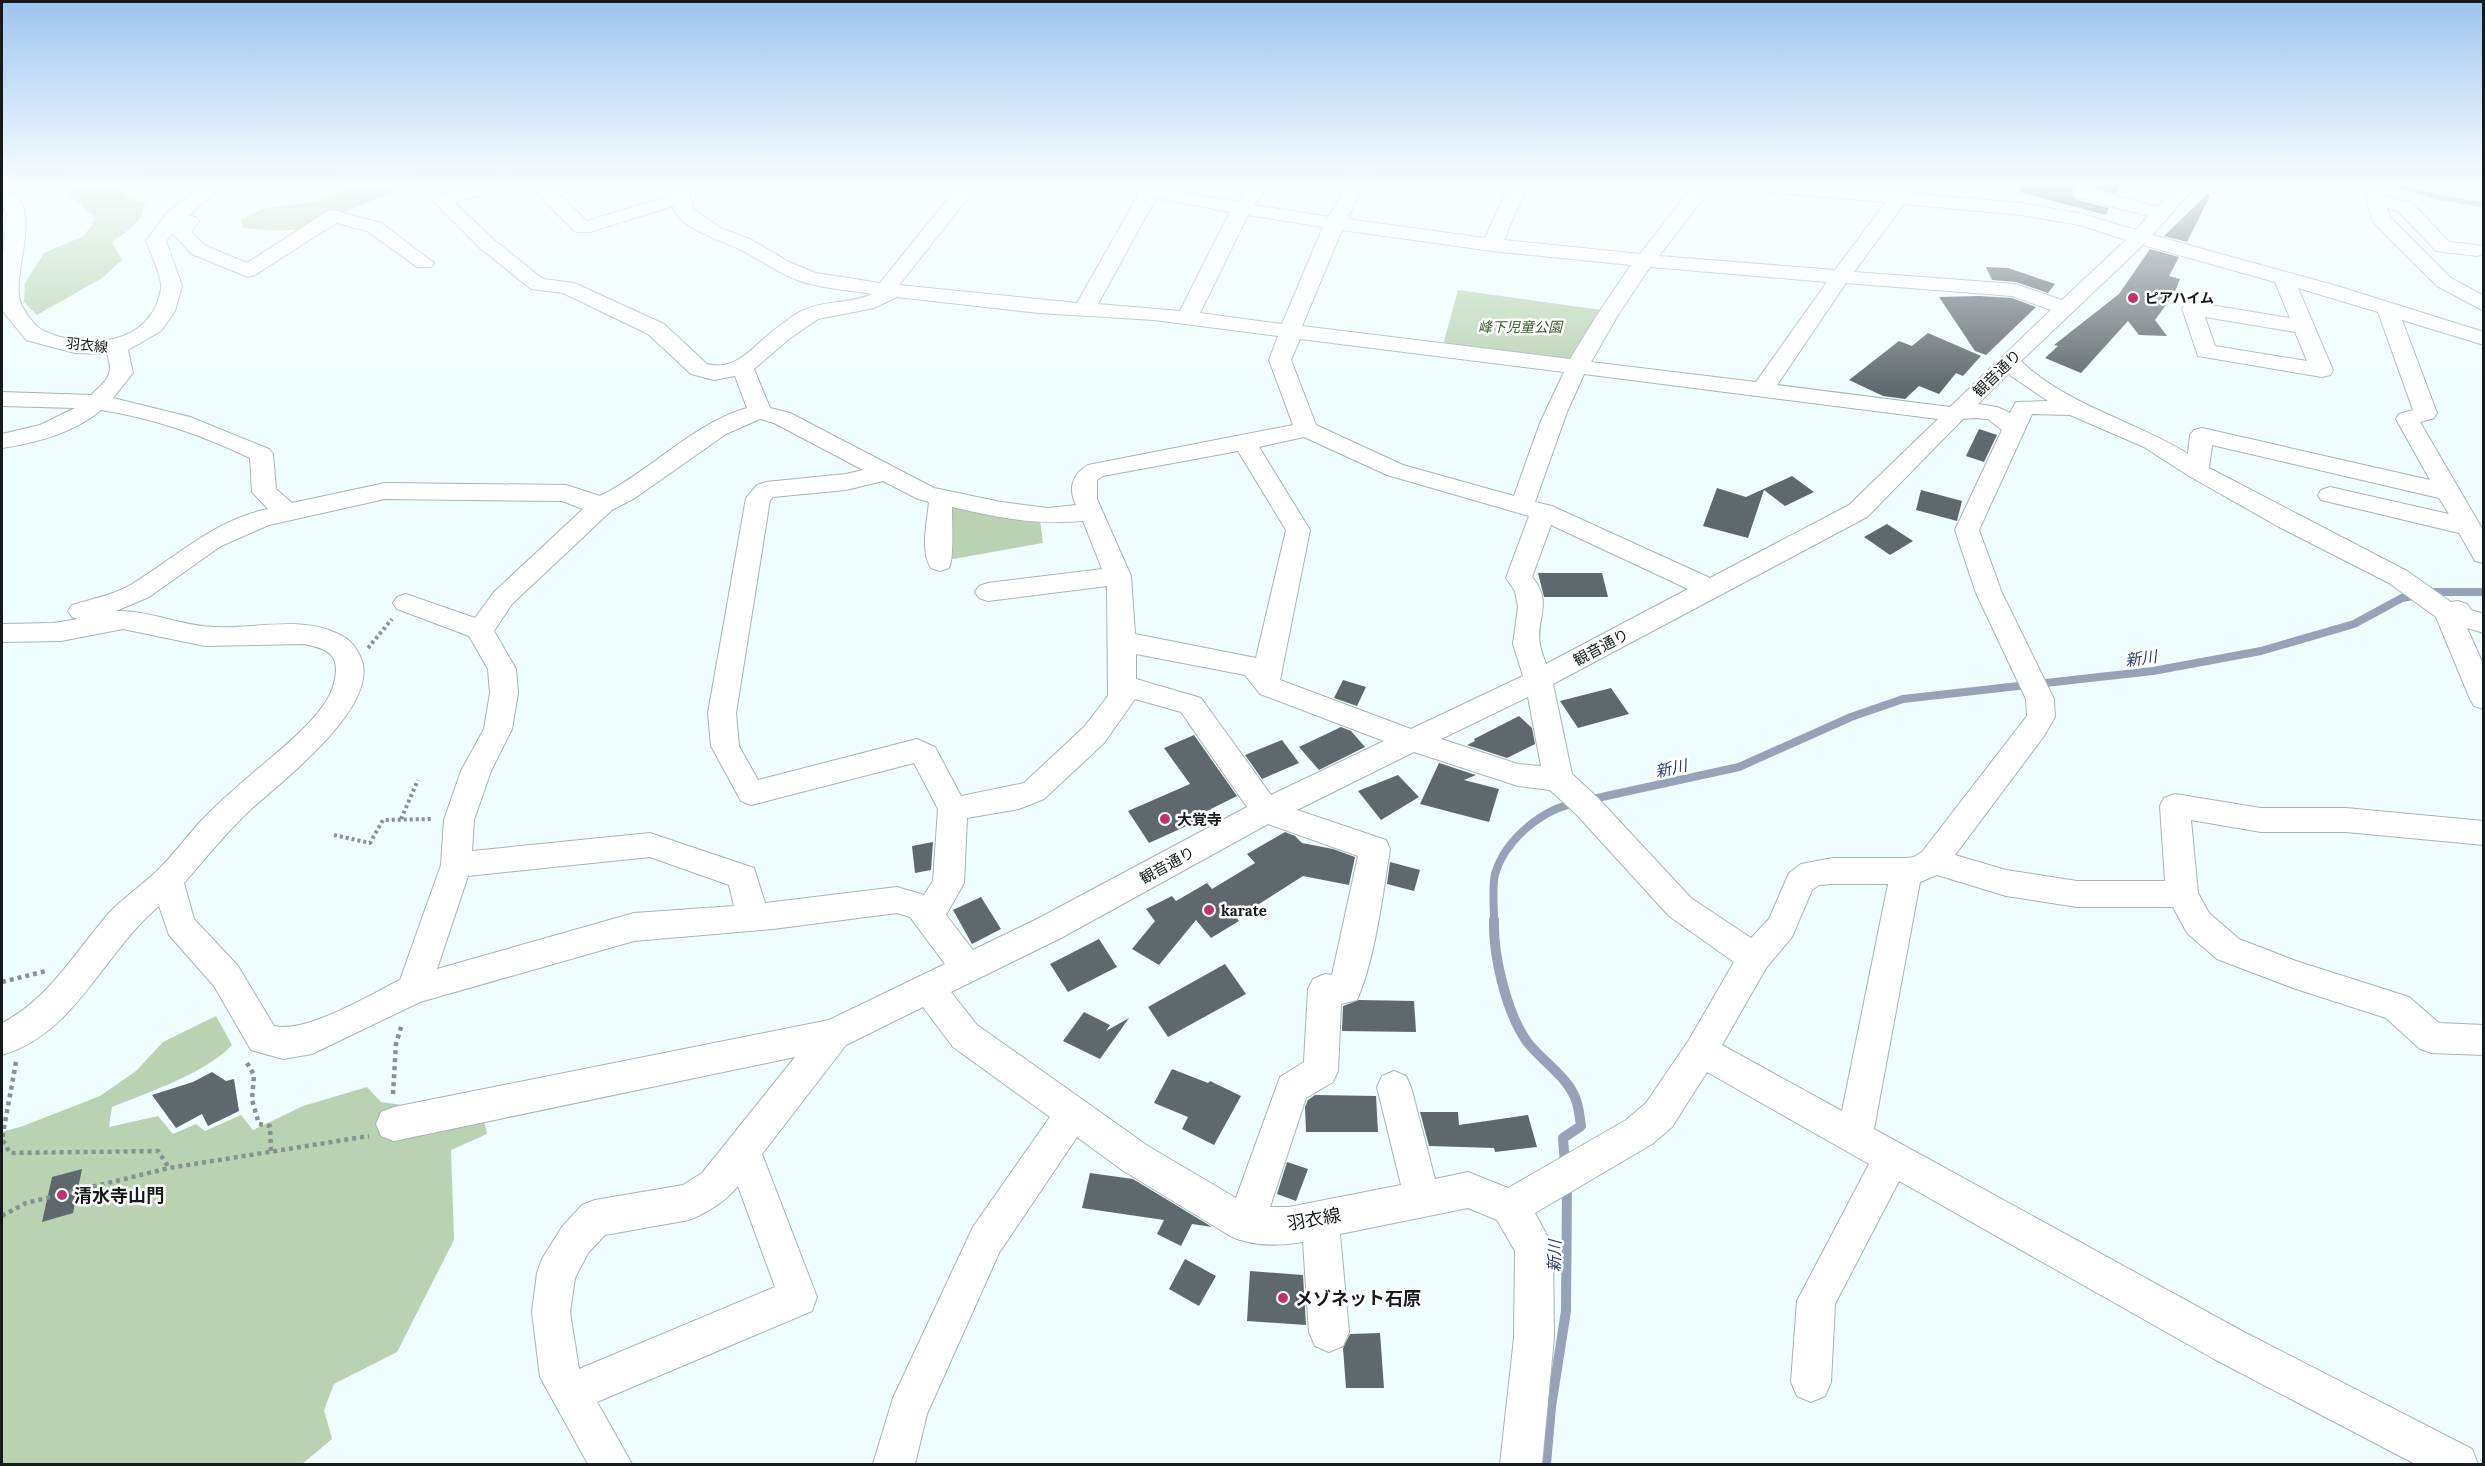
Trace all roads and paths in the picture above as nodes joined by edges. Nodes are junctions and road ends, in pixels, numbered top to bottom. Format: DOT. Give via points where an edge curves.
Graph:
graph roads {
  1 [pos="13,253"];
  2 [pos="160,253"];
  3 [pos="207,253"];
  4 [pos="275,253"];
  5 [pos="411,253"];
  6 [pos="499,253"];
  7 [pos="761,253"];
  8 [pos="918,253"];
  9 [pos="1115,253"];
  10 [pos="1219,253"];
  11 [pos="1322,253"];
  12 [pos="1571,253"];
  13 [pos="1648,253"];
  14 [pos="1857,253"];
  15 [pos="2123,253"];
  16 [pos="2191,253"];
  17 [pos="2415,253"];
  18 [pos="1642,261"];
  19 [pos="424,263"];
  20 [pos="1840,277"];
  21 [pos="2283,277"];
  22 [pos="890,290"];
  23 [pos="2484,305"];
  24 [pos="2066,308"];
  25 [pos="2387,308"];
  26 [pos="1084,310"];
  27 [pos="1187,319"];
  28 [pos="2304,327"];
  29 [pos="1289,331"];
  30 [pos="2484,339"];
  31 [pos="116,348"];
  32 [pos="2009,361"];
  33 [pos="1578,367"];
  34 [pos="743,368"];
  35 [pos="1762,390"];
  36 [pos="2,399"];
  37 [pos="99,403"];
  38 [pos="2074,408"];
  39 [pos="760,412"];
  40 [pos="1955,414"];
  41 [pos="1306,429"];
  42 [pos="2014,431"];
  43 [pos="2,441"];
  44 [pos="1245,443"];
  45 [pos="2325,464"];
  46 [pos="2197,471"];
  47 [pos="887,472"];
  48 [pos="2448,492"];
  49 [pos="2330,495"];
  50 [pos="940,498"];
  51 [pos="603,504"];
  52 [pos="1532,508"];
  53 [pos="1091,512"];
  54 [pos="288,513"];
  55 [pos="2468,527"];
  56 [pos="2340,547"];
  57 [pos="2484,555"];
  58 [pos="940,562"];
  59 [pos="1118,576"];
  60 [pos="1710,590"];
  61 [pos="988,592"];
  62 [pos="406,603"];
  63 [pos="2484,605"];
  64 [pos="2447,612"];
  65 [pos="2,615"];
  66 [pos="2484,624"];
  67 [pos="480,631"];
  68 [pos="2,633"];
  69 [pos="1121,641"];
  70 [pos="350,661"];
  71 [pos="1265,680"];
  72 [pos="1538,680"];
  73 [pos="1123,685"];
  74 [pos="2484,699"];
  75 [pos="1414,741"];
  76 [pos="418,780"];
  77 [pos="1559,780"];
  78 [pos="953,809"];
  79 [pos="1266,811"];
  80 [pos="401,819"];
  81 [pos="459,820"];
  82 [pos="2484,833"];
  83 [pos="334,835"];
  84 [pos="456,865"];
  85 [pos="1919,866"];
  86 [pos="168,880"];
  87 [pos="2182,894"];
  88 [pos="928,916"];
  89 [pos="753,917"];
  90 [pos="1754,958"];
  91 [pos="968,968"];
  92 [pos="928,988"];
  93 [pos="413,990"];
  94 [pos="259,1030"];
  95 [pos="20,1031"];
  96 [pos="834,1034"];
  97 [pos="2484,1040"];
  98 [pos="1701,1051"];
  99 [pos="1394,1087"];
  100 [pos="1074,1112"];
  101 [pos="394,1124"];
  102 [pos="1854,1137"];
  103 [pos="2,1139"];
  104 [pos="271,1151"];
  105 [pos="743,1151"];
  106 [pos="1891,1159"];
  107 [pos="170,1168"];
  108 [pos="1422,1198"];
  109 [pos="1510,1207"];
  110 [pos="2,1216"];
  111 [pos="1320,1219"];
  112 [pos="1245,1224"];
  113 [pos="1329,1332"];
  114 [pos="1811,1382"];
  115 [pos="570,1393"];
  116 [pos="612,1464"];
  117 [pos="894,1464"];
  118 [pos="1521,1464"];
  119 [pos="2457,1464"];
  1 -- 31 [label="street, 羽衣線" via="9,288 12,310 34,335 75,347"];
  2 -- 31 [label="street, 羽衣線" via="172,286 165,311 154,327"];
  3 -- 4 [label="street" via="248,271"];
  5 -- 19 [label="street"];
  6 -- 34 [label="street" via="538,285 567,286 656,329 699,369 714,373"];
  7 -- 22 [label="street" via="811,278"];
  8 -- 22 [label="street"];
  9 -- 26 [label="street"];
  10 -- 27 [label="street"];
  11 -- 29 [label="street"];
  12 -- 18 [label="street"];
  13 -- 18 [label="street"];
  14 -- 20 [label="street"];
  15 -- 24 [label="street, 観音通り"];
  16 -- 21 [label="street"];
  17 -- 23 [label="street" via="2444,282"];
  18 -- 20 [label="street"];
  18 -- 33 [label="street"];
  20 -- 24 [label="street" via="2015,290"];
  20 -- 35 [label="street"];
  21 -- 25 [label="street"];
  21 -- 28 [label="street"];
  22 -- 26 [label="street"];
  22 -- 34 [label="street" via="867,304 812,314 781,334"];
  24 -- 32 [label="street, 観音通り"];
  25 -- 30 [label="street"];
  25 -- 48 [label="street" via="2426,413 2407,419"];
  26 -- 27 [label="street"];
  27 -- 29 [label="street"];
  28 -- 28 [label="street" via="2322,370 2206,351 2192,308"];
  29 -- 33 [label="street"];
  29 -- 41 [label="street" via="1281,366"];
  31 -- 37 [label="street" via="122,374"];
  32 -- 38 [label="street"];
  32 -- 40 [label="street, 観音通り"];
  33 -- 35 [label="street"];
  33 -- 52 [label="street" via="1559,403 1527,495"];
  34 -- 39 [label="street"];
  35 -- 40 [label="street"];
  36 -- 37 [label="street"];
  37 -- 43 [label="street" via="45,432"];
  37 -- 54 [label="street" via="158,415 261,454 264,492"];
  38 -- 42 [label="street" via="2024,407"];
  38 -- 46 [label="street" via="2152,442"];
  39 -- 47 [label="street" via="782,418"];
  39 -- 51 [label="street" via="718,429 626,493"];
  40 -- 42 [label="street" via="1994,412 2008,420"];
  40 -- 60 [label="street, 観音通り" via="1858,510"];
  41 -- 44 [label="street"];
  41 -- 52 [label="street" via="1395,470"];
  42 -- 85 [label="street" via="1967,530 1989,593 2040,699 2041,717"];
  44 -- 53 [label="street" via="1089,472 1083,481"];
  44 -- 71 [label="street" via="1298,530"];
  45 -- 46 [label="street" via="2202,435"];
  45 -- 48 [label="street"];
  45 -- 49 [label="street"];
  46 -- 56 [label="street"];
  47 -- 50 [label="street"];
  47 -- 78 [label="street" via="846,482 766,490 758,498 722,713 725,746 750,793 917,750 925,755"];
  48 -- 55 [label="street"];
  49 -- 55 [label="street"];
  49 -- 56 [label="street"];
  50 -- 53 [label="street" via="1048,516"];
  50 -- 58 [label="street"];
  51 -- 54 [label="street" via="566,493 385,490"];
  51 -- 67 [label="street" via="502,598"];
  52 -- 60 [label="street"];
  52 -- 72 [label="street" via="1519,578 1528,589 1531,607 1526,644"];
  53 -- 59 [label="street"];
  54 -- 65 [label="street" via="262,518 212,540 140,591 96,609 53,615"];
  55 -- 57 [label="street"];
  56 -- 64 [label="street" via="2398,577"];
  59 -- 61 [label="street"];
  59 -- 69 [label="street"];
  60 -- 72 [label="street, 観音通り"];
  62 -- 67 [label="street"];
  62 -- 70 [label="path" via="366,650"];
  63 -- 64 [label="street"];
  64 -- 66 [label="street"];
  64 -- 74 [label="street"];
  67 -- 81 [label="street" via="502,669 504,693 498,729 476,771"];
  68 -- 70 [label="street" via="58,632 120,620 214,638 285,633 314,636 339,645 350,654"];
  69 -- 71 [label="street" via="1254,667"];
  69 -- 73 [label="street"];
  70 -- 86 [label="street" via="348,684 327,721 226,815"];
  71 -- 75 [label="street" via="1270,687"];
  72 -- 75 [label="street, 観音通り"];
  72 -- 77 [label="street"];
  73 -- 78 [label="street" via="1122,698 1109,718 1044,784 1019,797"];
  73 -- 79 [label="street" via="1191,705"];
  75 -- 77 [label="street" via="1518,775"];
  75 -- 79 [label="street, 観音通り"];
  76 -- 80 [label="path"];
  77 -- 90 [label="street" via="1680,908"];
  78 -- 88 [label="street" via="948,883"];
  79 -- 91 [label="street, 観音通り"];
  79 -- 112 [label="street" via="1375,849 1345,990 1325,989 1321,1071 1292,1089"];
  80 -- 81 [label="path"];
  80 -- 83 [label="path" via="383,820 370,843"];
  81 -- 84 [label="street"];
  82 -- 87 [label="street" via="2346,820 2261,820 2175,806"];
  84 -- 89 [label="street" via="650,845 743,877"];
  84 -- 93 [label="street"];
  85 -- 87 [label="street" via="2077,894"];
  85 -- 90 [label="street" via="1812,873 1800,882 1781,927"];
  85 -- 102 [label="street"];
  86 -- 94 [label="street" via="180,925 226,976"];
  86 -- 95 [label="street" via="126,916 78,977"];
  87 -- 97 [label="street" via="2198,923 2228,949 2397,1007 2432,1038"];
  88 -- 89 [label="street" via="921,907 897,900"];
  88 -- 91 [label="street"];
  89 -- 93 [label="street" via="634,927"];
  90 -- 98 [label="street"];
  91 -- 92 [label="street, 観音通り"];
  92 -- 96 [label="street, 観音通り"];
  92 -- 100 [label="street, 羽衣線" via="965,1036"];
  93 -- 94 [label="street" via="312,1039 283,1044 263,1039"];
  93 -- 101 [label="path" via="396,1044"];
  94 -- 104 [label="path" via="240,1051 254,1075 250,1094 253,1112 259,1124 270,1126"];
  95 -- 103 [label="path"];
  96 -- 101 [label="street"];
  96 -- 105 [label="street"];
  98 -- 102 [label="street"];
  98 -- 109 [label="street" via="1659,1115 1639,1132"];
  99 -- 108 [label="street"];
  100 -- 112 [label="street, 羽衣線" via="1136,1158"];
  100 -- 117 [label="street" via="986,1240 907,1412"];
  101 -- 104 [label="path" via="370,1136"];
  102 -- 106 [label="street"];
  103 -- 107 [label="path" via="10,1153 158,1151"];
  104 -- 107 [label="path"];
  105 -- 115 [label="street" via="715,1186 689,1202 595,1218 575,1240 556,1273 551,1312 560,1377"];
  105 -- 115 [label="street" via="798,1297"];
  106 -- 114 [label="street" via="1816,1302"];
  106 -- 119 [label="street" via="2228,1345"];
  107 -- 110 [label="path" via="26,1203"];
  108 -- 109 [label="street, 羽衣線" via="1468,1190"];
  108 -- 111 [label="street, 羽衣線"];
  109 -- 118 [label="street" via="1534,1247 1534,1338"];
  111 -- 112 [label="street, 羽衣線" via="1289,1226"];
  111 -- 113 [label="street"];
  115 -- 116 [label="street"];
}
